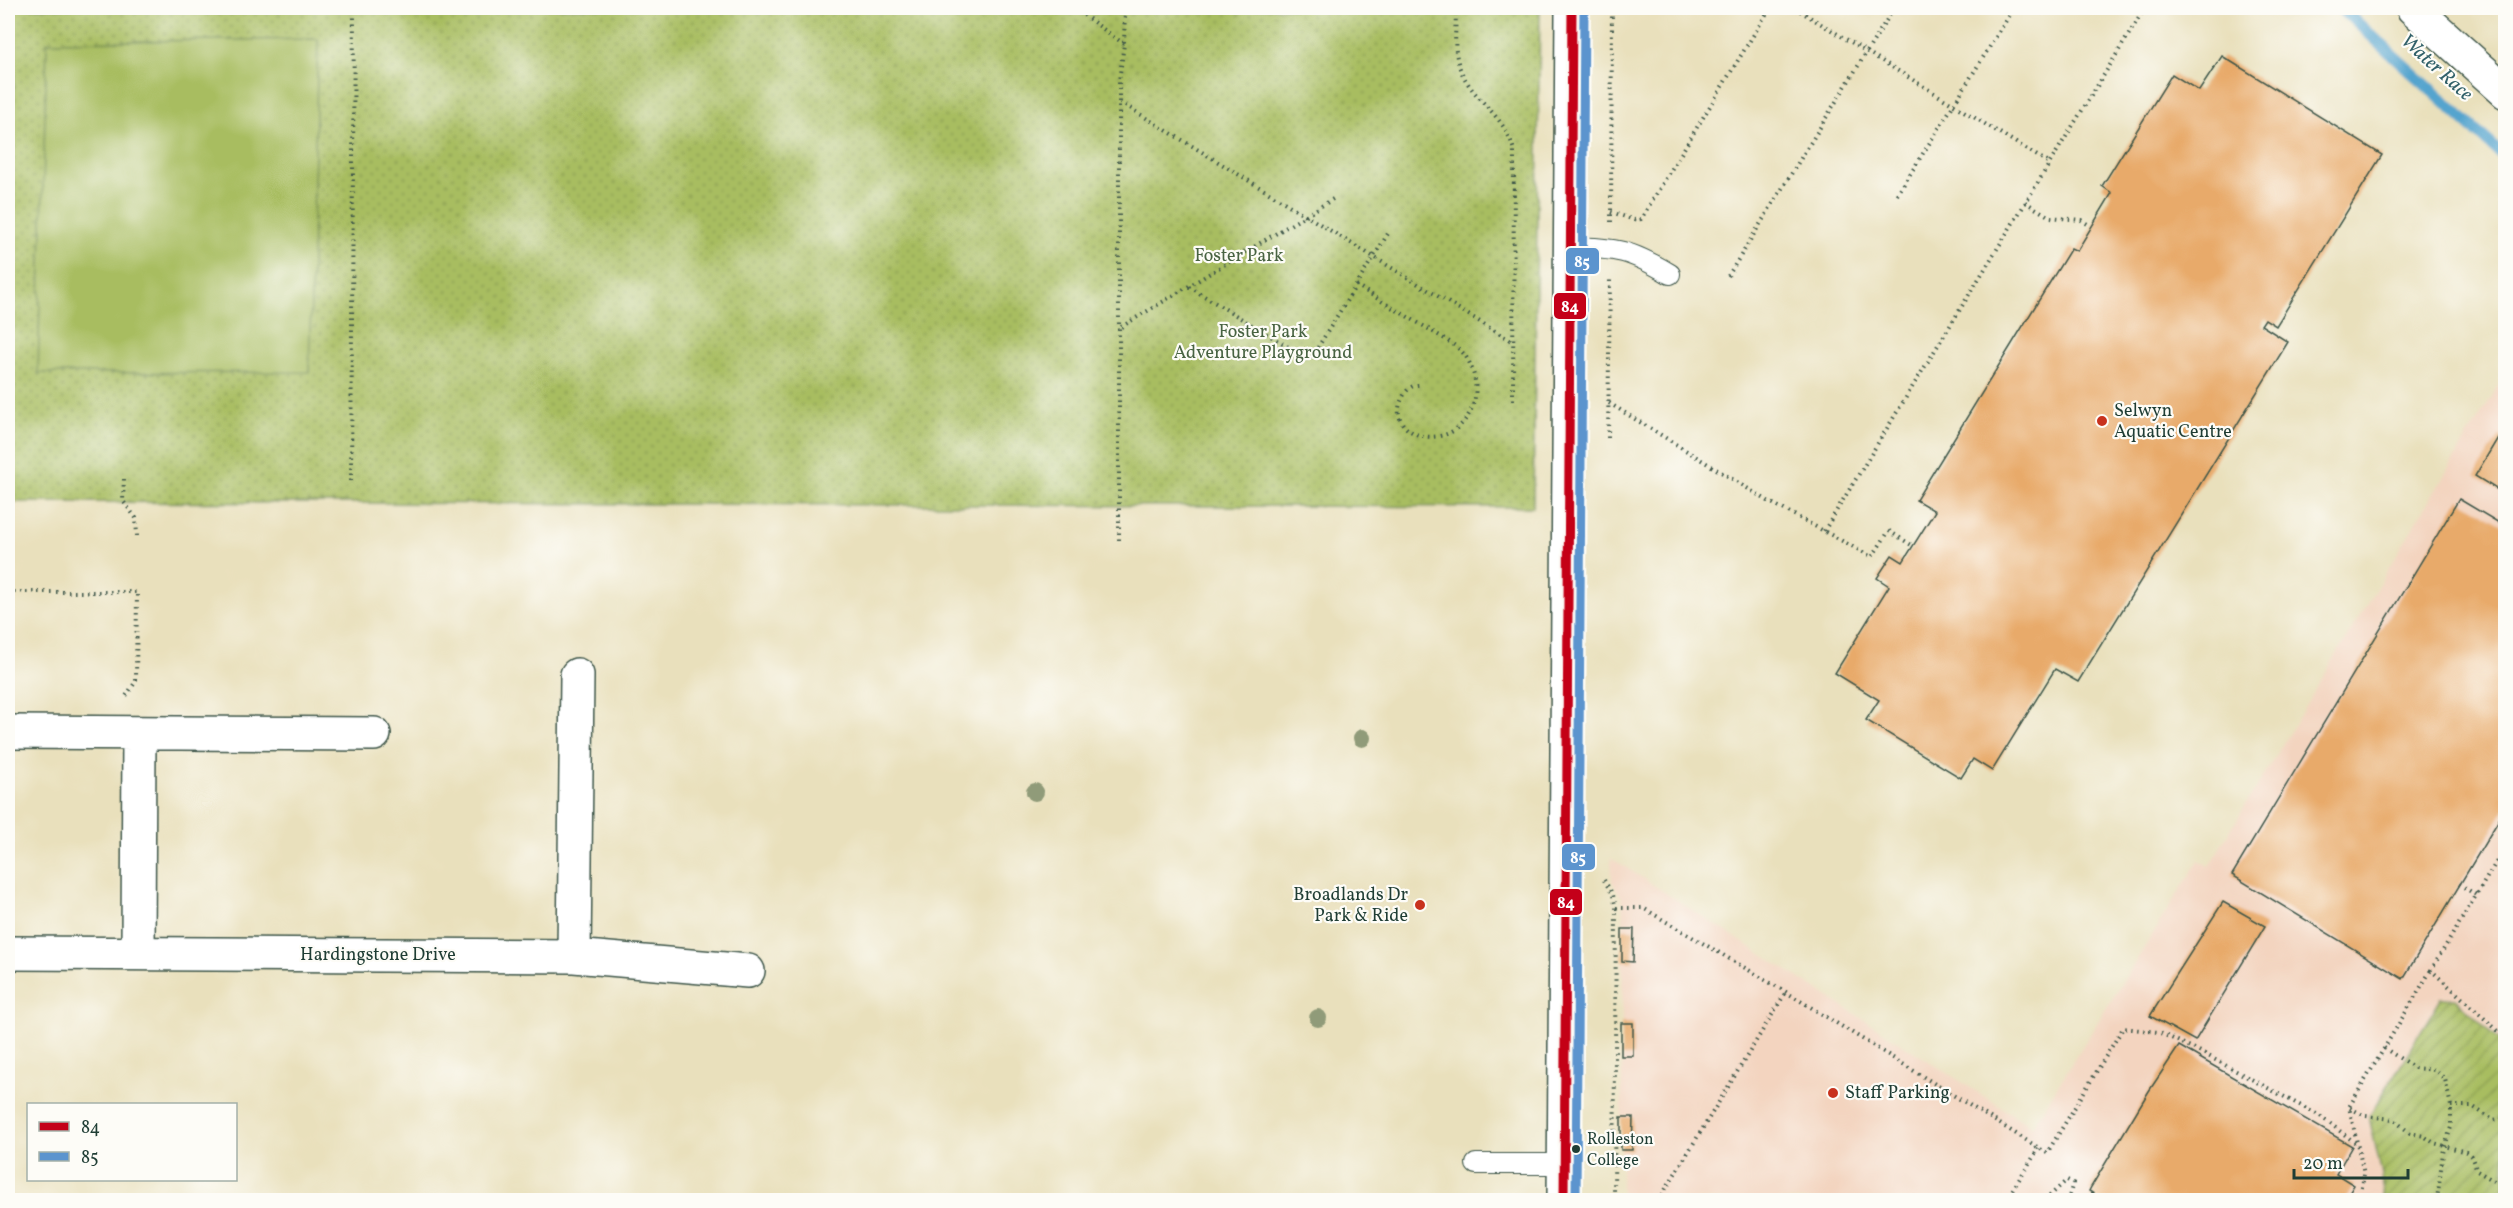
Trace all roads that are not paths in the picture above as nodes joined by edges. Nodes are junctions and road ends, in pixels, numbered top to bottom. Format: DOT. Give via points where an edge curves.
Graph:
graph roads {
  1 [pos="1572,8"];
  2 [pos="2413,8"];
  3 [pos="2505,92"];
  4 [pos="1570,248"];
  5 [pos="1670,274"];
  6 [pos="577,675"];
  7 [pos="8,732"];
  8 [pos="139,733"];
  9 [pos="374,734"];
  10 [pos="8,953"];
  11 [pos="138,953"];
  12 [pos="574,956"];
  13 [pos="748,971"];
  14 [pos="1476,1164"];
  15 [pos="1564,1164"];
  16 [pos="1564,1200"];
  1 -- 4 [label="street"];
  2 -- 3 [label="street"];
  4 -- 5 [label="lane" via="1611,248 1642,257"];
  4 -- 15 [label="street"];
  6 -- 12 [label="street"];
  7 -- 8 [label="street"];
  8 -- 9 [label="street"];
  8 -- 11 [label="street"];
  10 -- 11 [label="street, Hardingstone Drive"];
  11 -- 12 [label="street, Hardingstone Drive"];
  12 -- 13 [label="street, Hardingstone Drive"];
  14 -- 15 [label="lane"];
  15 -- 16 [label="street"];
}
